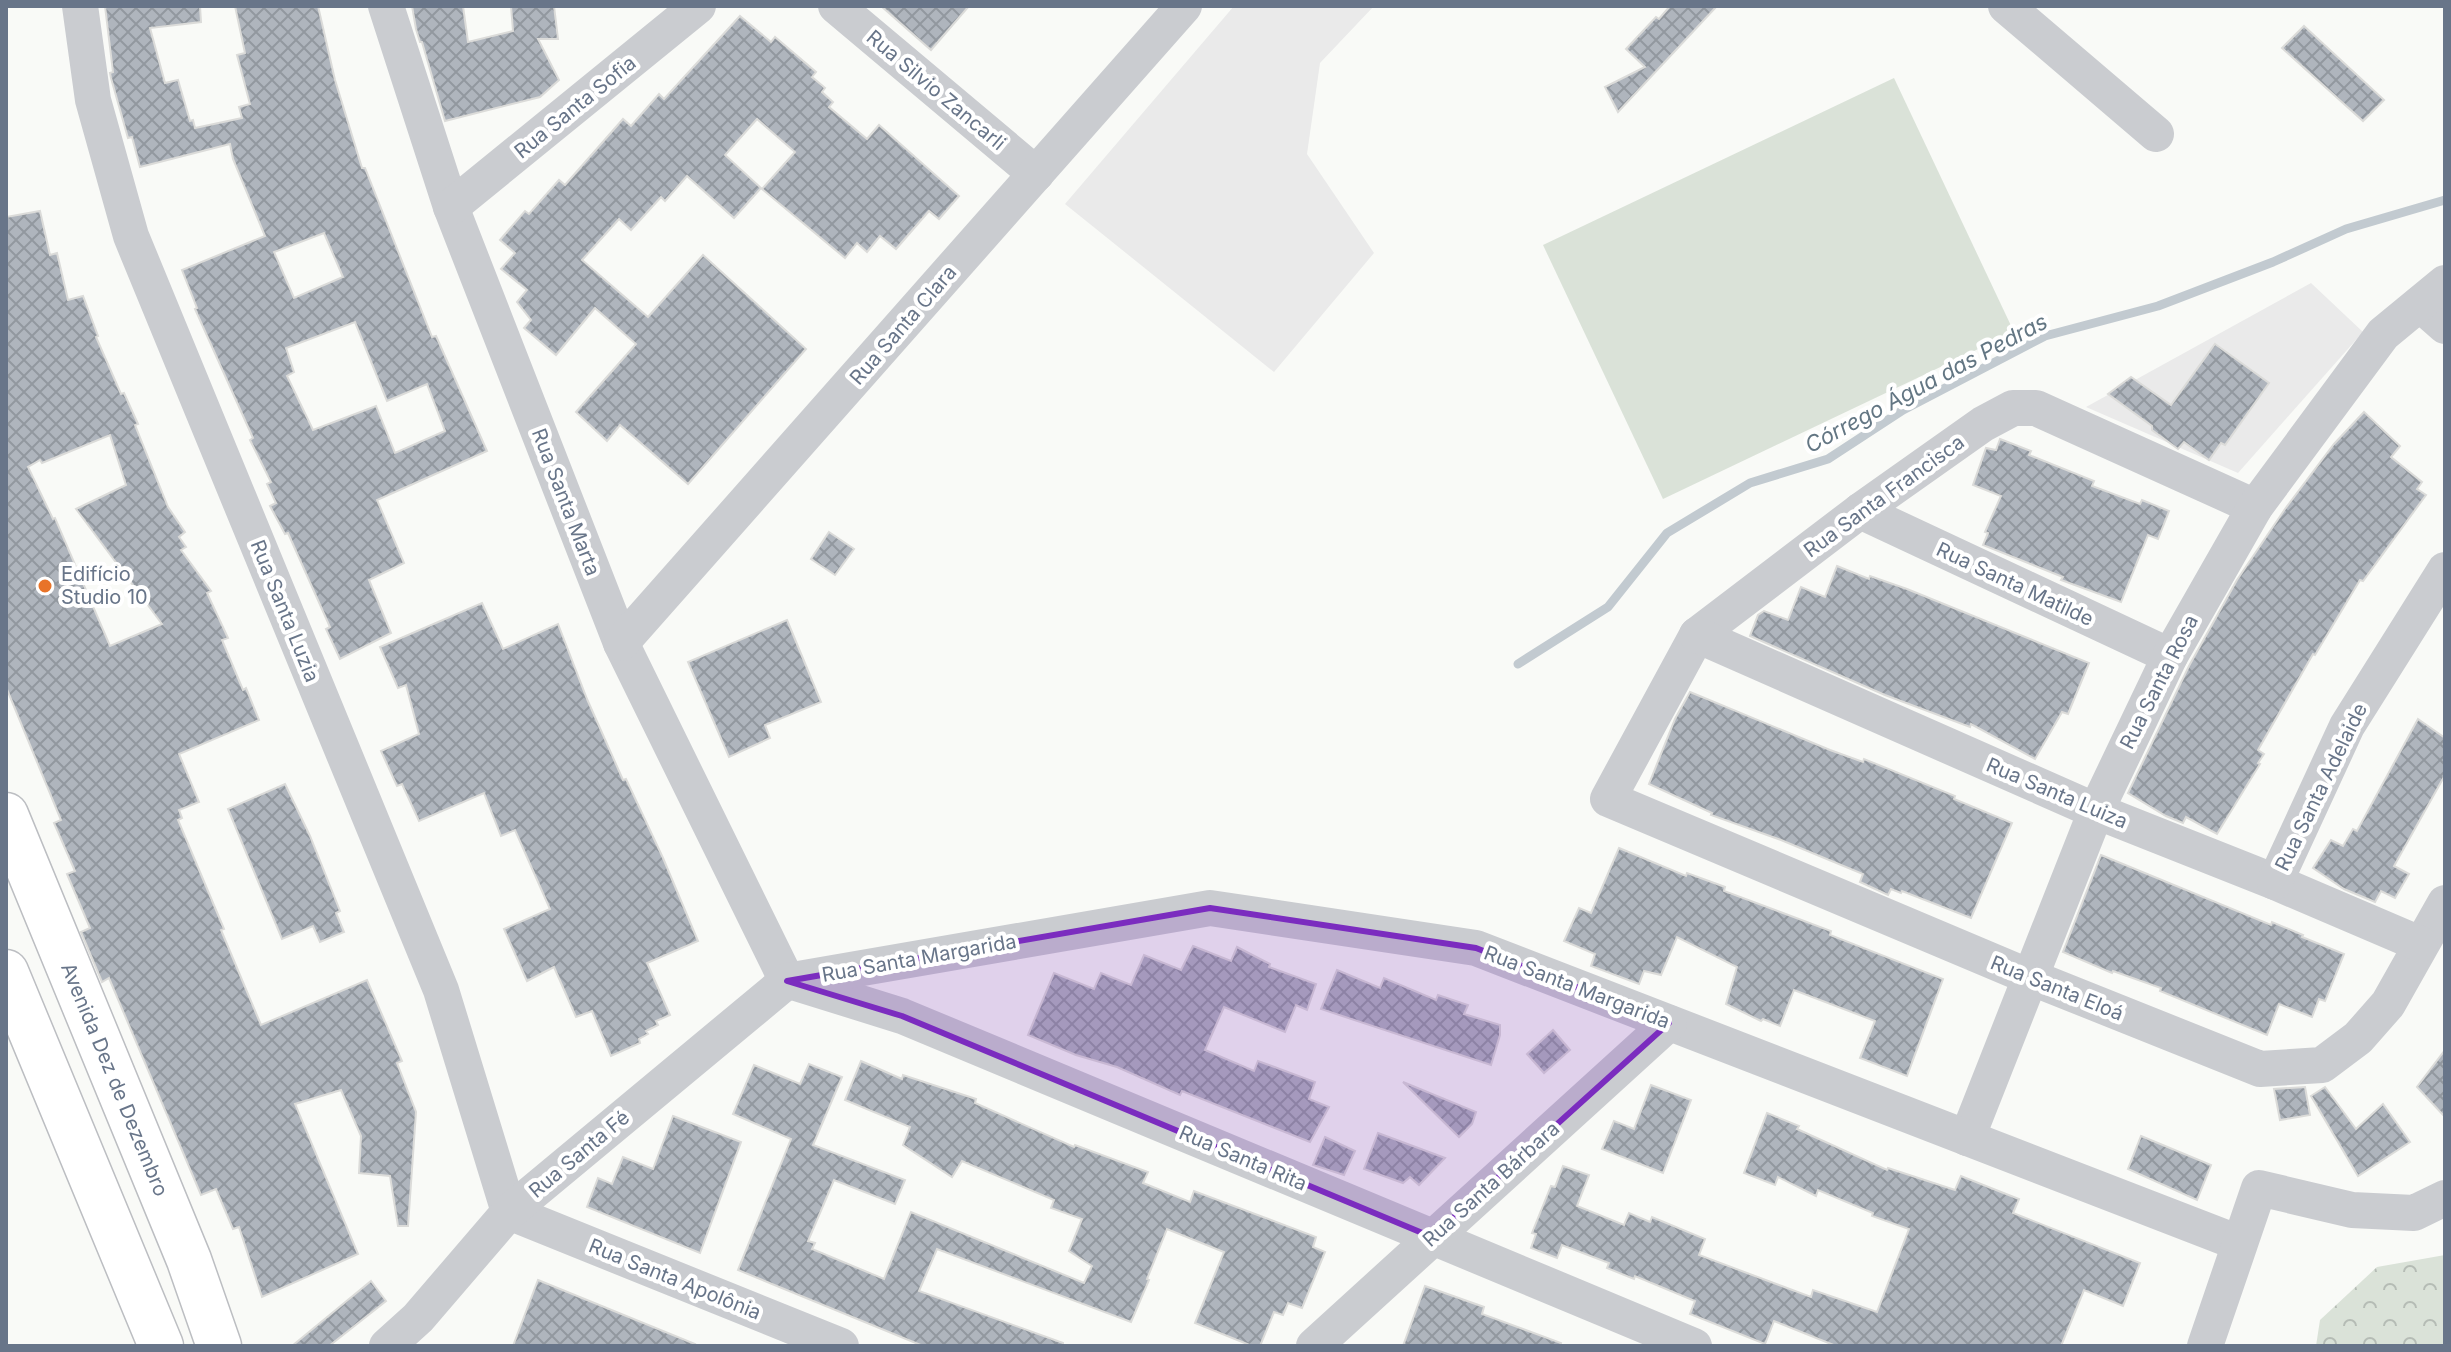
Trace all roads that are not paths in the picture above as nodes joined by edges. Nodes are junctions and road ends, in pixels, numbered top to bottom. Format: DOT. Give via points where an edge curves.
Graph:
graph roads {
  1 [pos="80,6"];
  2 [pos="386,6"];
  3 [pos="698,6"];
  4 [pos="836,6"];
  5 [pos="1184,6"];
  6 [pos="2006,6"];
  7 [pos="2156,134"];
  8 [pos="1036,174"];
  9 [pos="451,207"];
  10 [pos="2437,304"];
  11 [pos="2255,507"];
  12 [pos="1860,511"];
  13 [pos="2445,570"];
  14 [pos="1697,635"];
  15 [pos="621,643"];
  16 [pos="2170,656"];
  17 [pos="1608,799"];
  18 [pos="2096,811"];
  19 [pos="6,815"];
  20 [pos="2275,882"];
  21 [pos="2445,903"];
  22 [pos="2420,944"];
  23 [pos="6,972"];
  24 [pos="2030,977"];
  25 [pos="787,981"];
  26 [pos="1669,1023"];
  27 [pos="1967,1138"];
  28 [pos="2445,1198"];
  29 [pos="509,1212"];
  30 [pos="1432,1237"];
  31 [pos="2239,1243"];
  32 [pos="161,1346"];
  33 [pos="219,1346"];
  34 [pos="387,1346"];
  35 [pos="841,1346"];
  36 [pos="1314,1346"];
  37 [pos="1694,1346"];
  38 [pos="2205,1346"];
  1 -- 29 [label="street, Rua Santa Luzia" via="93,100 131,236 441,990"];
  2 -- 9 [label="street, Rua Santa Marta"];
  3 -- 9 [label="street, Rua Santa Sofia"];
  4 -- 8 [label="street, Rua Silvio Zancarli"];
  5 -- 8 [label="street, Rua Santa Clara"];
  6 -- 7 [label="street"];
  8 -- 15 [label="street, Rua Santa Clara"];
  9 -- 15 [label="street, Rua Santa Marta"];
  10 -- 11 [label="street, Rua Santa Rosa" via="2383,334"];
  11 -- 12 [label="street, Rua Santa Francisca" via="2036,408 2013,408"];
  11 -- 16 [label="street, Rua Santa Rosa"];
  12 -- 14 [label="street, Rua Santa Francisca"];
  12 -- 16 [label="street, Rua Santa Matilde"];
  13 -- 20 [label="street, Rua Santa Adelaide" via="2347,726"];
  14 -- 17 [label="street, Rua Santa Francisca"];
  14 -- 18 [label="street, Rua Santa Luiza"];
  15 -- 25 [label="street, Rua Santa Marta"];
  16 -- 18 [label="street, Rua Santa Rosa"];
  17 -- 24 [label="street, Rua Santa Eloá"];
  18 -- 20 [label="street, Rua Santa Luiza"];
  18 -- 24 [label="street, Rua Santa Rosa"];
  19 -- 33 [label="highway, Avenida Dez de Dezembro" via="189,1260"];
  20 -- 22 [label="street, Rua Santa Luiza"];
  21 -- 22 [label="street, Rua Santa Eloá"];
  22 -- 24 [label="street, Rua Santa Eloá" via="2388,1004 2358,1038 2322,1065 2260,1069"];
  23 -- 32 [label="highway"];
  24 -- 27 [label="street, Rua Santa Rosa"];
  25 -- 26 [label="street, Rua Santa Margarida" via="1210,908 1476,948"];
  25 -- 29 [label="street, Rua Santa Fé"];
  25 -- 30 [label="street, Rua Santa Rita" via="902,1016"];
  26 -- 27 [label="street, Rua Santa Margarida"];
  26 -- 30 [label="street, Rua Santa Bárbara"];
  27 -- 31 [label="street, Rua Santa Margarida"];
  28 -- 31 [label="street" via="2414,1213 2367,1211 2259,1188"];
  29 -- 34 [label="street, Rua Santa Fé" via="418,1318"];
  29 -- 35 [label="street, Rua Santa Apolônia"];
  30 -- 36 [label="street, Rua Santa Bárbara"];
  30 -- 37 [label="street, Rua Santa Rita"];
  31 -- 38 [label="street"];
}
